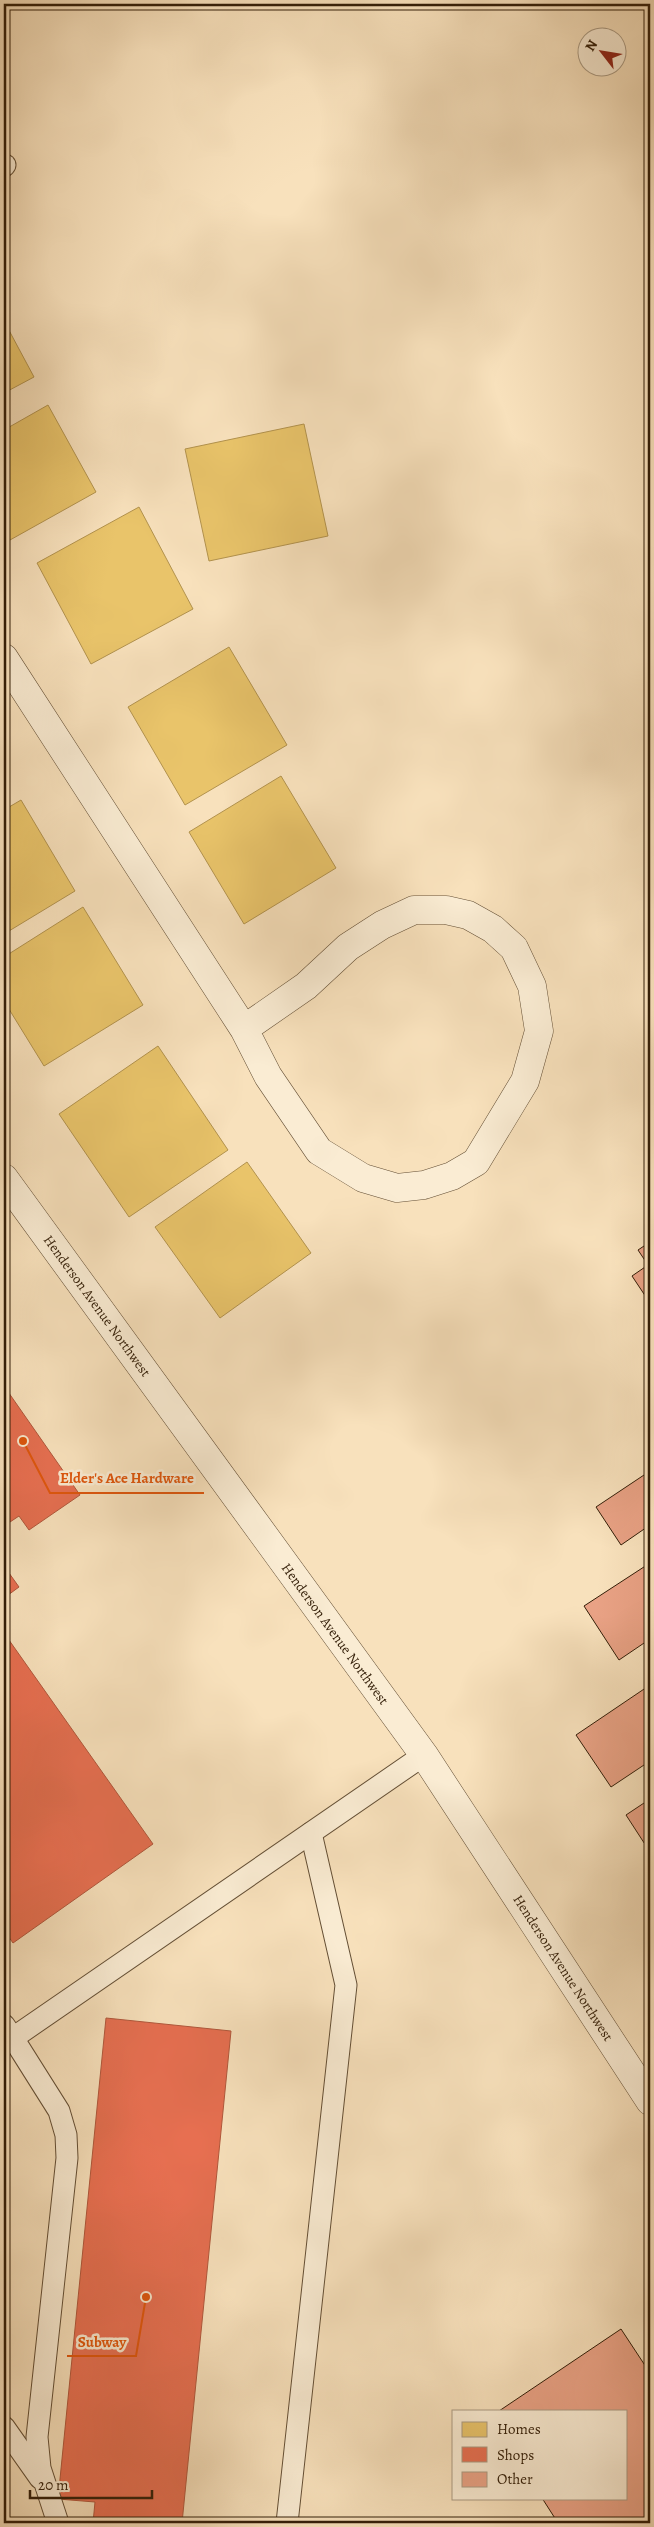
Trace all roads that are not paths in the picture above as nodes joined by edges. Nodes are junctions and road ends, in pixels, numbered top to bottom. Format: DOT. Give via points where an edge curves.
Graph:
graph roads {
  1 [pos="4,658"];
  2 [pos="244,1029"];
  3 [pos="4,1178"];
  4 [pos="424,1755"];
  5 [pos="311,1833"];
  6 [pos="8,2032"];
  7 [pos="650,2101"];
  8 [pos="4,2427"];
  9 [pos="46,2486"];
  10 [pos="58,2523"];
  11 [pos="287,2523"];
  1 -- 2 [label="street"];
  2 -- 2 [label="street" via="268,1076 319,1151 363,1178 397,1188 424,1185 452,1176 476,1162 525,1081 540,1031 532,986 514,948 494,929 468,915 438,910 414,910 382,926 348,948 306,986"];
  3 -- 4 [label="street, Henderson Avenue Northwest"];
  4 -- 5 [label="lane"];
  4 -- 7 [label="street, Henderson Avenue Northwest"];
  5 -- 6 [label="lane"];
  5 -- 11 [label="lane" via="346,1985"];
  6 -- 9 [label="lane" via="59,2110 66,2135 67,2158 37,2436 40,2468"];
  8 -- 9 [label="lane"];
  9 -- 10 [label="lane"];
}
